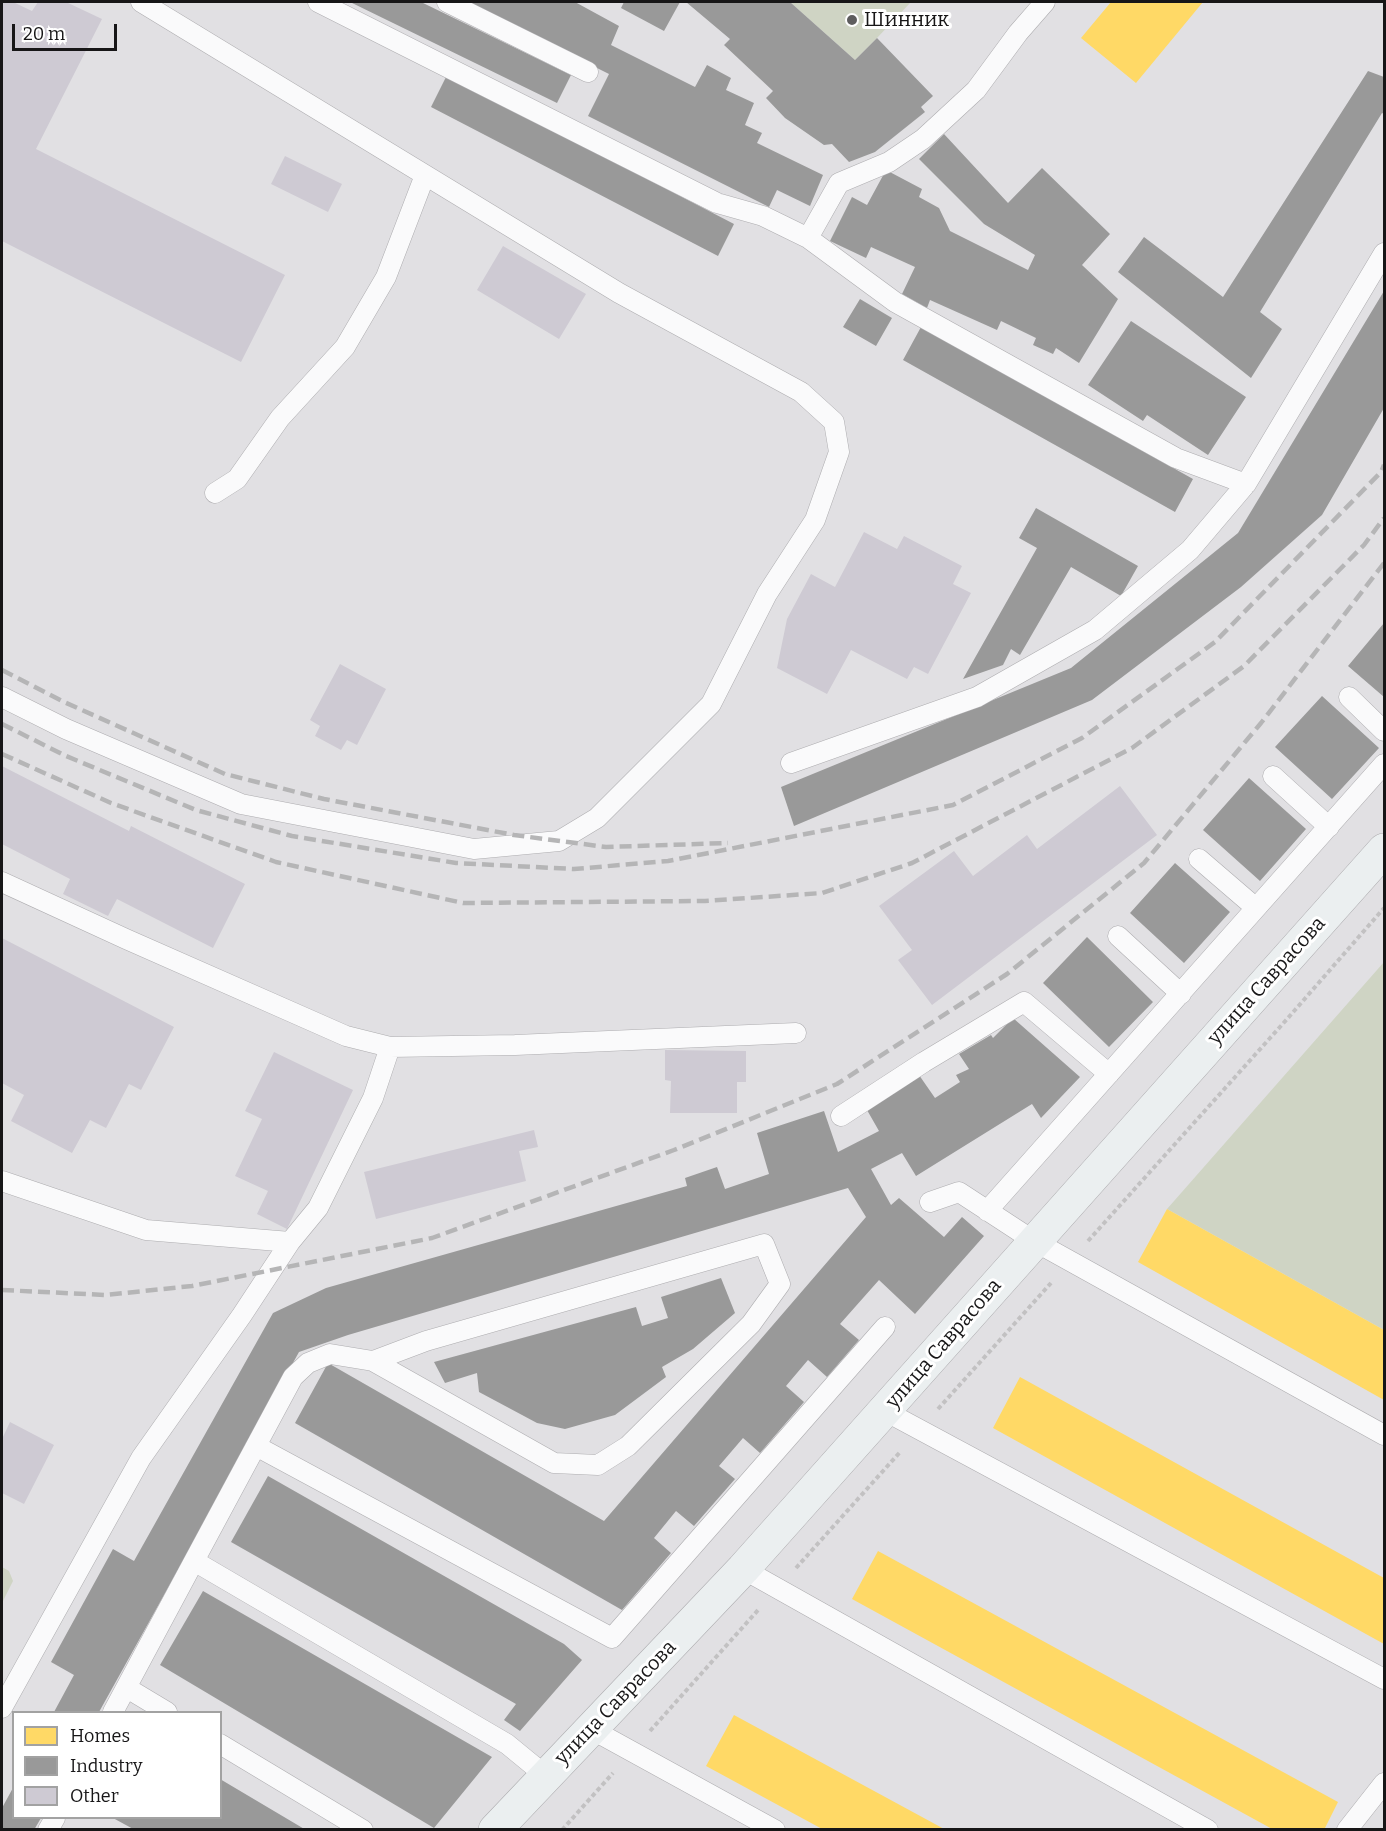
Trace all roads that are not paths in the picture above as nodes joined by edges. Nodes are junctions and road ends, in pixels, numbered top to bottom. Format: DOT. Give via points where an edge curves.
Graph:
graph roads {
  1 [pos="141,2"];
  2 [pos="318,2"];
  3 [pos="447,2"];
  4 [pos="1045,2"];
  5 [pos="588,72"];
  6 [pos="424,175"];
  7 [pos="808,238"];
  8 [pos="1384,252"];
  9 [pos="1246,484"];
  10 [pos="215,494"];
  11 [pos="2,697"];
  12 [pos="1349,698"];
  13 [pos="1384,731"];
  14 [pos="791,763"];
  15 [pos="1384,764"];
  16 [pos="1273,776"];
  17 [pos="1329,827"];
  18 [pos="1384,850"];
  19 [pos="1199,859"];
  20 [pos="2,882"];
  21 [pos="1256,908"];
  22 [pos="1118,936"];
  23 [pos="1180,994"];
  24 [pos="796,1033"];
  25 [pos="390,1047"];
  26 [pos="1108,1074"];
  27 [pos="841,1116"];
  28 [pos="2,1181"];
  29 [pos="930,1202"];
  30 [pos="987,1211"];
  31 [pos="1034,1241"];
  32 [pos="290,1242"];
  33 [pos="885,1327"];
  34 [pos="373,1361"];
  35 [pos="885,1411"];
  36 [pos="1384,1435"];
  37 [pos="256,1446"];
  38 [pos="194,1561"];
  39 [pos="743,1569"];
  40 [pos="1384,1679"];
  41 [pos="127,1688"];
  42 [pos="2,1708"];
  43 [pos="114,1711"];
  44 [pos="164,1711"];
  45 [pos="591,1729"];
  46 [pos="222,1745"];
  47 [pos="546,1776"];
  48 [pos="1384,1784"];
  49 [pos="363,1830"];
  50 [pos="495,1830"];
  51 [pos="774,1830"];
  52 [pos="1208,1830"];
  53 [pos="1347,1830"];
  1 -- 6 [label="lane"];
  2 -- 7 [label="lane" via="717,203 763,216"];
  3 -- 5 [label="lane"];
  4 -- 7 [label="lane" via="976,90 924,139 889,162 839,183"];
  6 -- 10 [label="lane" via="386,277 345,347 280,418 237,478"];
  6 -- 11 [label="lane" via="619,293 801,392 834,422 839,452 815,520 767,594 711,704 597,818 559,841 474,849 241,804 66,729"];
  7 -- 9 [label="lane" via="895,302 1176,458"];
  8 -- 9 [label="lane"];
  9 -- 14 [label="lane" via="1190,550 1095,630 977,697"];
  12 -- 13 [label="lane"];
  15 -- 17 [label="lane"];
  16 -- 17 [label="lane"];
  17 -- 21 [label="lane"];
  18 -- 31 [label="street, улица Саврасова"];
  19 -- 21 [label="lane"];
  20 -- 25 [label="lane" via="346,1036"];
  21 -- 23 [label="lane"];
  22 -- 23 [label="lane"];
  23 -- 26 [label="lane"];
  24 -- 25 [label="lane"];
  25 -- 32 [label="lane" via="374,1098 318,1208"];
  26 -- 27 [label="lane" via="1024,1002"];
  26 -- 30 [label="lane"];
  28 -- 32 [label="lane" via="146,1230"];
  29 -- 30 [label="lane" via="959,1192"];
  30 -- 31 [label="lane"];
  31 -- 35 [label="street, улица Саврасова"];
  31 -- 36 [label="lane"];
  32 -- 42 [label="lane" via="141,1458"];
  33 -- 37 [label="lane" via="612,1638"];
  34 -- 34 [label="lane" via="554,1463 598,1465 628,1446 751,1324 780,1284 764,1244 426,1341"];
  34 -- 37 [label="lane" via="330,1354 308,1363 293,1377"];
  35 -- 39 [label="street, улица Саврасова"];
  35 -- 40 [label="lane"];
  37 -- 38 [label="lane"];
  38 -- 41 [label="lane"];
  38 -- 47 [label="lane" via="507,1744"];
  39 -- 45 [label="street, улица Саврасова"];
  39 -- 52 [label="lane"];
  41 -- 43 [label="lane"];
  41 -- 44 [label="lane"];
  45 -- 47 [label="street, улица Саврасова"];
  45 -- 51 [label="lane"];
  46 -- 49 [label="lane"];
  47 -- 50 [label="street, улица Саврасова"];
  48 -- 53 [label="lane"];
}
